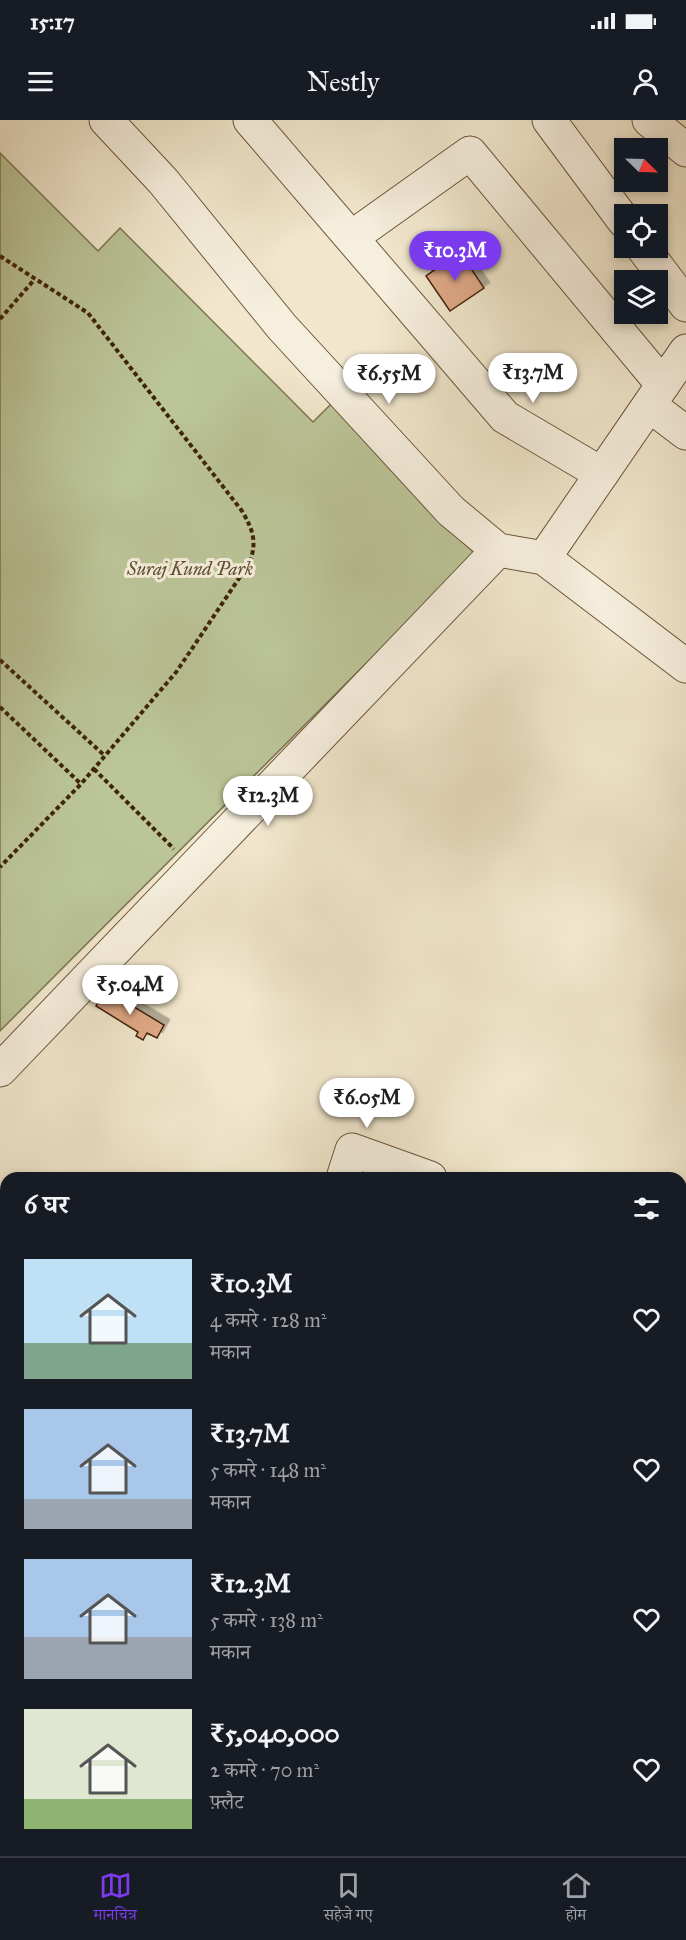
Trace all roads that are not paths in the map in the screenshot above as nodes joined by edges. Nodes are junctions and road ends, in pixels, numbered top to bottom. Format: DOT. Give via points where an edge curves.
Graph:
graph roads {
  1 [pos="106,120"];
  2 [pos="250,120"];
  3 [pos="549,120"];
  4 [pos="649,120"];
  5 [pos="686,150"];
  6 [pos="614,208"];
  7 [pos="352,237"];
  8 [pos="651,258"];
  9 [pos="686,305"];
  10 [pos="686,351"];
  11 [pos="656,395"];
  12 [pos="686,433"];
  13 [pos="602,474"];
  14 [pos="498,550"];
  15 [pos="544,558"];
  16 [pos="686,666"];
  17 [pos="0,1070"];
  18 [pos="345,1172"];
  19 [pos="413,1172"];
  1 -- 14 [label="street" via="163,181 282,327 451,511"];
  2 -- 7 [label="street"];
  3 -- 6 [label="street"];
  4 -- 5 [label="street"];
  7 -- 11 [label="street" via="470,153"];
  7 -- 13 [label="street" via="505,417"];
  8 -- 9 [label="street"];
  10 -- 11 [label="street"];
  11 -- 12 [label="street"];
  11 -- 13 [label="street"];
  13 -- 15 [label="street"];
  14 -- 15 [label="street"];
  14 -- 17 [label="street"];
  15 -- 16 [label="street"];
  18 -- 19 [label="street" via="352,1150"];
}
